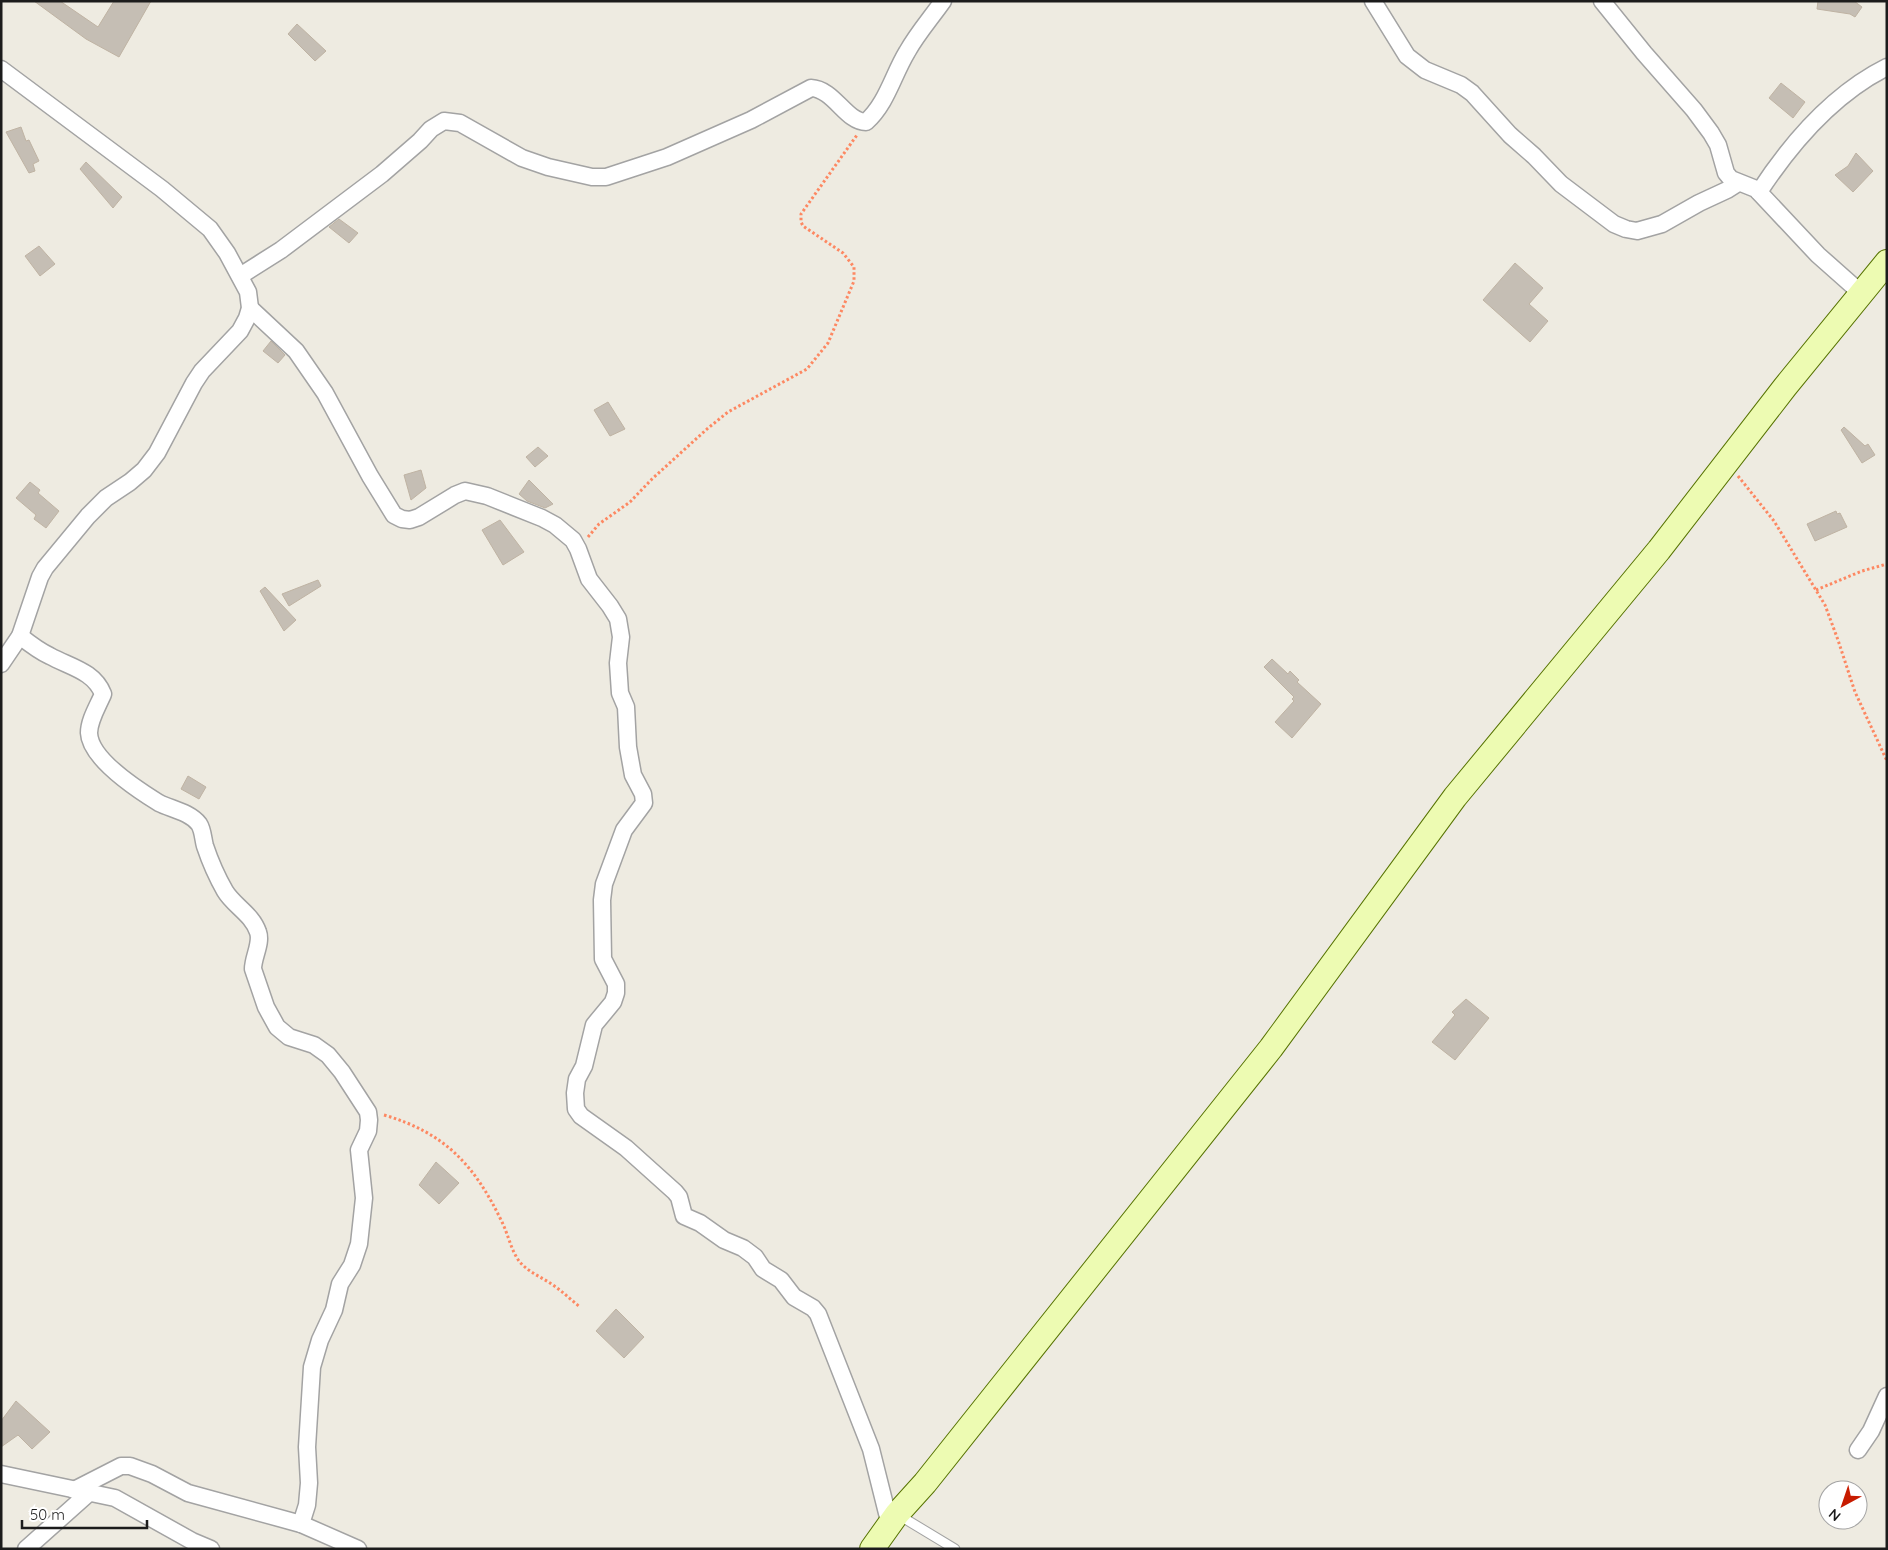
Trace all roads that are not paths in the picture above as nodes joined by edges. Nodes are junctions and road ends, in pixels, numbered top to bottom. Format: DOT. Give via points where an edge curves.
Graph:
graph roads {
  1 [pos="943,1"];
  2 [pos="1373,1"];
  3 [pos="1602,1"];
  4 [pos="1887,68"];
  5 [pos="1,69"];
  6 [pos="1738,183"];
  7 [pos="1759,192"];
  8 [pos="1887,262"];
  9 [pos="240,276"];
  10 [pos="1862,294"];
  11 [pos="250,308"];
  12 [pos="20,636"];
  13 [pos="1,664"];
  14 [pos="1887,1396"];
  15 [pos="1858,1450"];
  16 [pos="1,1474"];
  17 [pos="82,1491"];
  18 [pos="894,1520"];
  19 [pos="301,1524"];
  20 [pos="26,1549"];
  21 [pos="210,1549"];
  22 [pos="358,1549"];
  23 [pos="872,1549"];
  24 [pos="955,1549"];
  1 -- 9 [label="street" via="907,51 889,91 866,122 845,110 819,88 811,88 751,120 667,157 606,177 592,177 522,158 460,123 444,121 431,128 382,174 288,245"];
  2 -- 6 [label="street" via="1407,56 1425,70 1472,93 1561,184 1614,224 1637,231 1662,224"];
  3 -- 6 [label="street" via="1700,118 1718,145 1726,174"];
  4 -- 7 [label="street" via="1854,88 1819,118 1784,156"];
  5 -- 9 [label="street" via="162,189 210,229"];
  6 -- 7 [label="street"];
  7 -- 10 [label="street" via="1818,255"];
  8 -- 10 [label="main road"];
  9 -- 11 [label="street" via="248,292"];
  10 -- 18 [label="main road" via="1785,387 1659,550 1456,797 1271,1048"];
  11 -- 12 [label="street" via="240,331 194,383 157,453 144,470 106,498 45,568"];
  11 -- 18 [label="street" via="296,351 326,393 394,515 410,520 465,491 487,496 555,525 573,540 589,579 618,619 621,637 618,663 620,693 626,708 628,747 634,775 644,794 644,803 624,830 604,884 603,960 616,984 616,993 613,1002 594,1025 584,1066 576,1079 576,1109 675,1192 684,1216 743,1248 763,1269 781,1280 794,1296 818,1314 871,1449"];
  12 -- 13 [label="street"];
  12 -- 19 [label="street" via="44,653 91,676 100,686 103,694 89,731 90,744 97,756 159,802 199,824 209,856 226,892 258,930 253,969 271,1019 289,1037 314,1045 328,1054 368,1112 369,1126 359,1150 364,1198 359,1244 352,1265 340,1284 334,1310 312,1367 307,1447 309,1483"];
  14 -- 15 [label="street"];
  16 -- 17 [label="street"];
  17 -- 19 [label="street" via="121,1466 130,1466 188,1493"];
  17 -- 20 [label="street"];
  17 -- 21 [label="street" via="115,1498"];
  18 -- 23 [label="main road"];
  18 -- 24 [label="lane"];
  19 -- 22 [label="street"];
}
